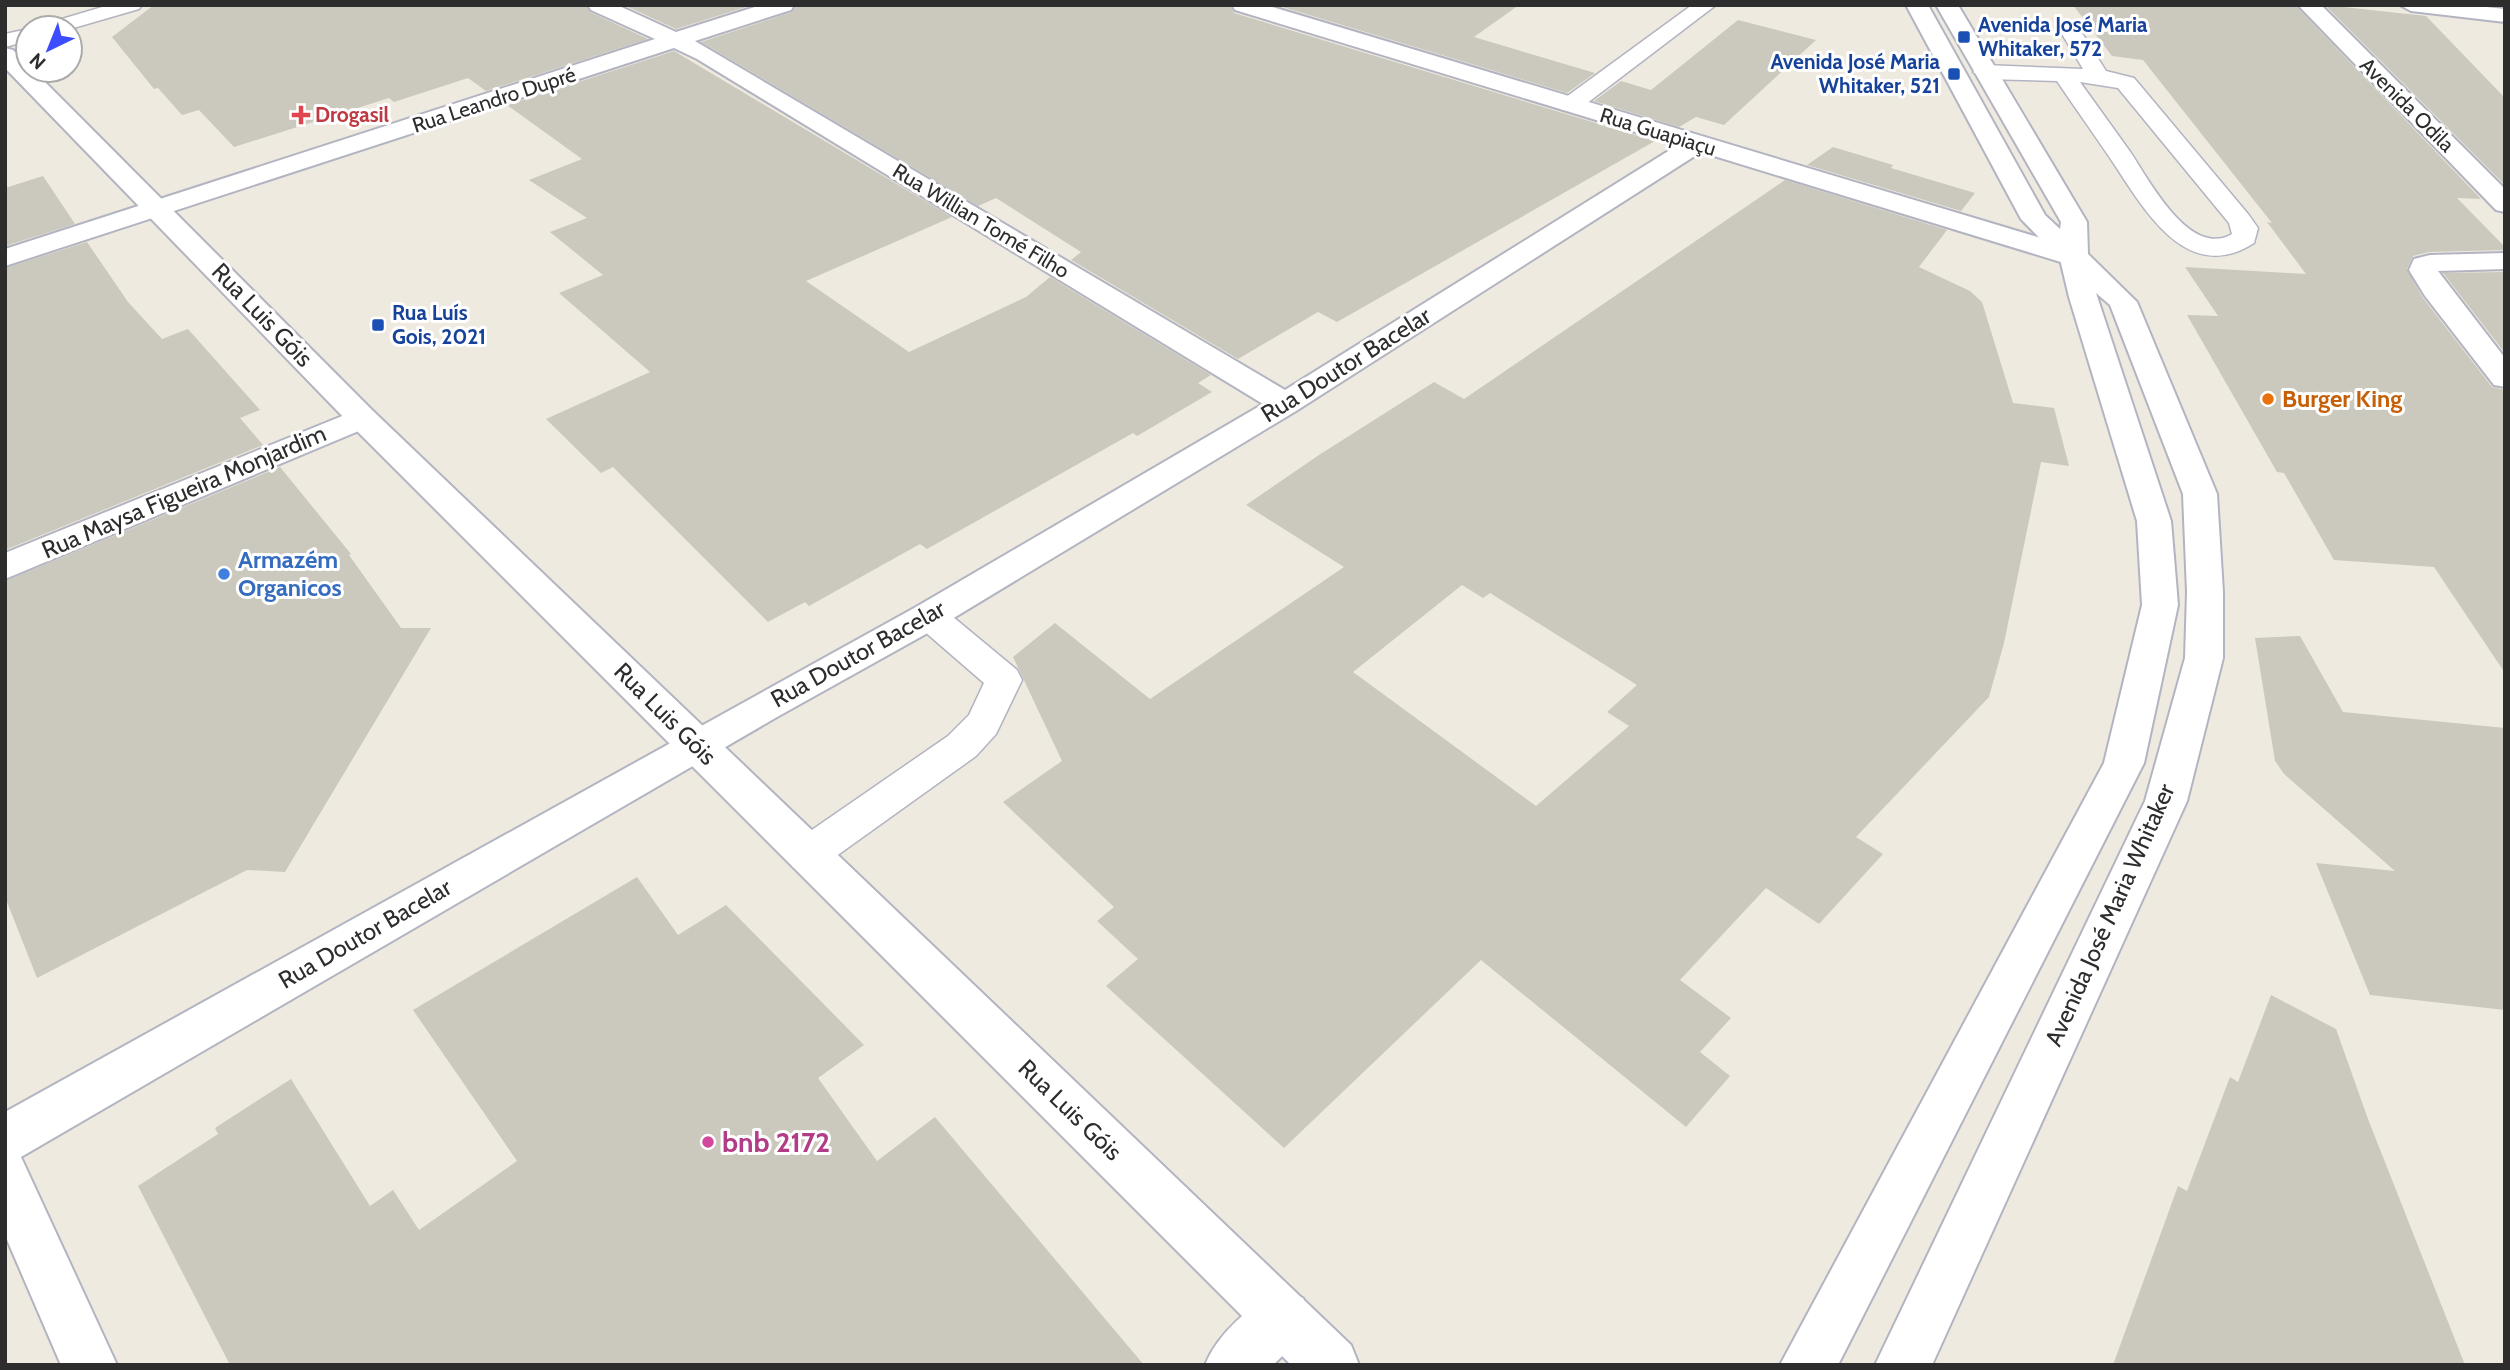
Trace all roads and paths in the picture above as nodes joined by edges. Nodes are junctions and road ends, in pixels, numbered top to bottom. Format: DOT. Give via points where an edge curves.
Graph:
graph roads {
  1 [pos="132,5"];
  2 [pos="599,5"];
  3 [pos="783,5"];
  4 [pos="1243,5"];
  5 [pos="1706,5"];
  6 [pos="1917,5"];
  7 [pos="1947,5"];
  8 [pos="2309,5"];
  9 [pos="2411,5"];
  10 [pos="2505,16"];
  11 [pos="84,19"];
  12 [pos="2073,34"];
  13 [pos="677,40"];
  14 [pos="5,55"];
  15 [pos="1984,72"];
  16 [pos="2064,75"];
  17 [pos="2098,76"];
  18 [pos="1570,105"];
  19 [pos="1696,144"];
  20 [pos="2505,204"];
  21 [pos="159,209"];
  22 [pos="2074,257"];
  23 [pos="5,258"];
  24 [pos="2505,261"];
  25 [pos="2505,378"];
  26 [pos="1285,404"];
  27 [pos="362,418"];
  28 [pos="5,567"];
  29 [pos="929,616"];
  30 [pos="696,745"];
  31 [pos="807,855"];
  32 [pos="5,1139"];
  33 [pos="5,1175"];
  34 [pos="1284,1317"];
  35 [pos="89,1365"];
  36 [pos="1233,1365"];
  37 [pos="1331,1365"];
  38 [pos="1808,1365"];
  39 [pos="1903,1365"];
  1 -- 11 [label="lane"];
  2 -- 13 [label="street, Rua Willian Tomé Filho"];
  3 -- 13 [label="street, Rua Leandro Dupré"];
  4 -- 18 [label="street, Rua Guapiaçu"];
  5 -- 18 [label="lane"];
  6 -- 22 [label="street, Avenida José Maria Whitaker" via="2034,219"];
  7 -- 15 [label="street"];
  8 -- 20 [label="street, Avenida Odila"];
  9 -- 10 [label="street"];
  12 -- 17 [label="lane"];
  13 -- 21 [label="street, Rua Leandro Dupré"];
  13 -- 26 [label="street, Rua Willian Tomé Filho"];
  14 -- 21 [label="street, Rua Luis Góis"];
  15 -- 16 [label="lane"];
  15 -- 22 [label="street" via="2074,222"];
  16 -- 17 [label="lane"];
  16 -- 17 [label="lane" via="2176,232 2216,246 2229,246 2245,237 2239,219 2136,93 2121,80"];
  18 -- 19 [label="street, Rua Guapiaçu"];
  19 -- 22 [label="street, Rua Guapiaçu"];
  19 -- 26 [label="street, Rua Doutor Bacelar"];
  21 -- 23 [label="street, Rua Leandro Dupré"];
  21 -- 27 [label="street, Rua Luis Góis"];
  22 -- 38 [label="street" via="2154,521 2160,605 2124,763"];
  22 -- 39 [label="street, Avenida José Maria Whitaker" via="2123,302 2200,494 2204,658 2166,801"];
  24 -- 25 [label="street" via="2430,263 2423,270"];
  26 -- 29 [label="street, Rua Doutor Bacelar"];
  27 -- 28 [label="street, Rua Maysa Figueira Monjardim"];
  27 -- 30 [label="street, Rua Luis Góis"];
  29 -- 30 [label="street, Rua Doutor Bacelar"];
  29 -- 31 [label="lane" via="1004,680 983,724 962,746"];
  30 -- 31 [label="street, Rua Luis Góis"];
  30 -- 32 [label="street, Rua Doutor Bacelar"];
  31 -- 34 [label="street, Rua Luis Góis"];
  33 -- 35 [label="street"];
  34 -- 36 [label="street"];
  34 -- 37 [label="street, Rua Luis Góis"];
}
